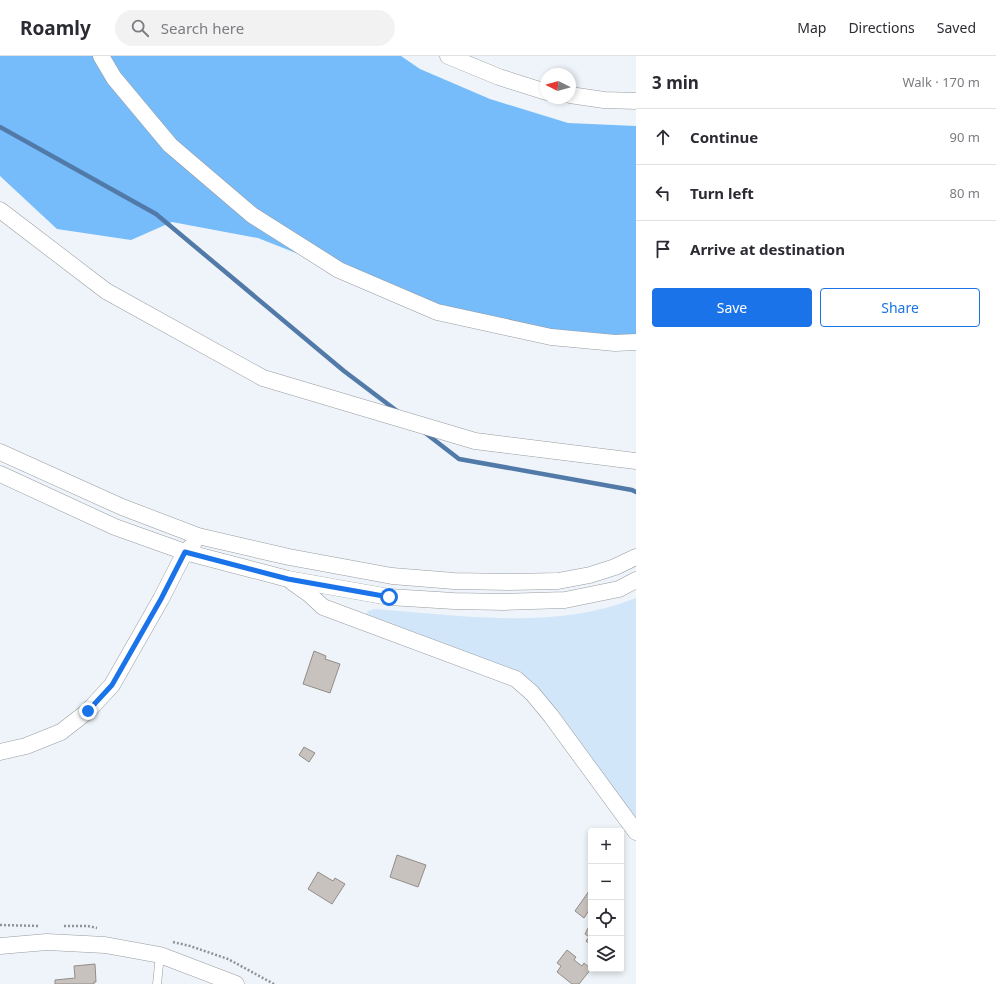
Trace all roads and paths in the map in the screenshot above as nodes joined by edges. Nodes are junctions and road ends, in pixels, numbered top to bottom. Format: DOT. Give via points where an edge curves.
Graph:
graph roads {
  1 [pos="101,56"];
  2 [pos="448,56"];
  3 [pos="540,90"];
  4 [pos="576,96"];
  5 [pos="636,100"];
  6 [pos="0,210"];
  7 [pos="636,342"];
  8 [pos="0,452"];
  9 [pos="636,460"];
  10 [pos="0,474"];
  11 [pos="185,552"];
  12 [pos="636,557"];
  13 [pos="298,559"];
  14 [pos="288,579"];
  15 [pos="636,580"];
  16 [pos="0,752"];
  17 [pos="636,832"];
  18 [pos="0,946"];
  19 [pos="160,954"];
  20 [pos="157,984"];
  21 [pos="236,984"];
  1 -- 7 [label="street" via="114,78 170,144 252,215 339,270 437,312 551,337 615,344"];
  2 -- 3 [label="street"];
  4 -- 5 [label="street" via="604,100"];
  6 -- 9 [label="street" via="106,291 263,378 475,442"];
  8 -- 13 [label="street" via="122,508 198,536"];
  10 -- 11 [label="street" via="115,527"];
  11 -- 13 [label="street" via="193,545 274,566"];
  11 -- 14 [label="street"];
  11 -- 16 [label="street" via="112,685 88,711 61,732 26,746"];
  12 -- 13 [label="street" via="615,567 590,574 558,580 509,582 392,576"];
  14 -- 15 [label="street" via="389,597 504,602 565,600 619,589"];
  14 -- 17 [label="street" via="324,607 516,679 532,693 551,716"];
  18 -- 19 [label="street" via="47,942 105,945"];
  19 -- 20 [label="lane"];
  19 -- 21 [label="street"];
}
